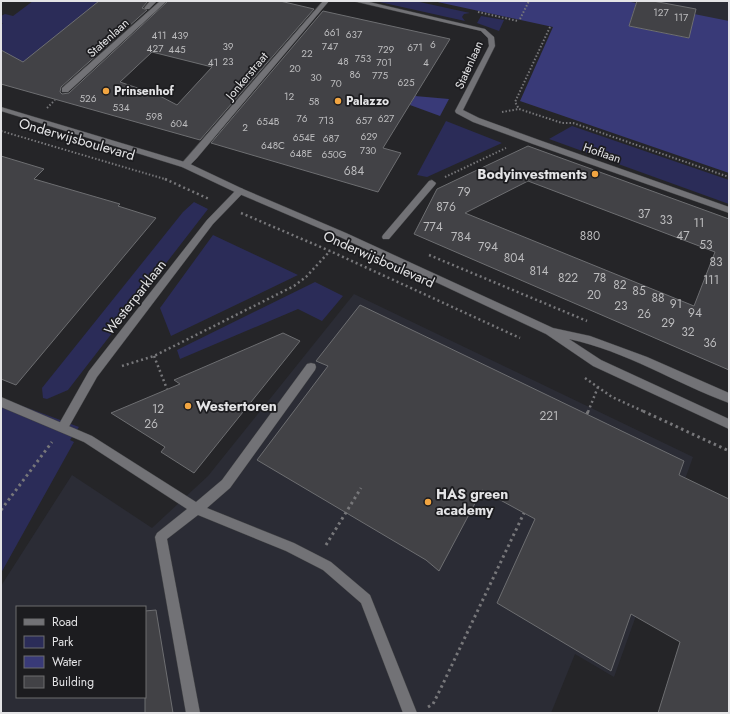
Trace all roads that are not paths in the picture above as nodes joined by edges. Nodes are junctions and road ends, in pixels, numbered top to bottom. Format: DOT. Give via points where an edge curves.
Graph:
graph roads {
  1 [pos="154,1"];
  2 [pos="164,1"];
  3 [pos="326,1"];
  4 [pos="356,1"];
  5 [pos="147,8"];
  6 [pos="65,90"];
  7 [pos="1,109"];
  8 [pos="468,116"];
  9 [pos="185,165"];
  10 [pos="432,183"];
  11 [pos="240,191"];
  12 [pos="729,210"];
  13 [pos="386,237"];
  14 [pos="548,331"];
  15 [pos="311,367"];
  16 [pos="729,398"];
  17 [pos="1,402"];
  18 [pos="729,424"];
  19 [pos="63,427"];
  20 [pos="197,509"];
  21 [pos="193,713"];
  22 [pos="410,713"];
  1 -- 5 [label="street"];
  2 -- 6 [label="street, Statenlaan"];
  3 -- 9 [label="street, Jonkerstraat"];
  4 -- 8 [label="street, Statenlaan" via="473,27 483,30 491,37 492,46 459,111"];
  7 -- 9 [label="street, Onderwijsboulevard"];
  8 -- 12 [label="street, Hoflaan"];
  9 -- 11 [label="street, Onderwijsboulevard"];
  10 -- 13 [label="street"];
  11 -- 14 [label="street, Onderwijsboulevard" via="343,235"];
  11 -- 19 [label="street, Westerparklaan" via="210,222 93,374"];
  14 -- 16 [label="street, Onderwijsboulevard" via="587,339 643,360"];
  14 -- 18 [label="street, Onderwijsboulevard" via="597,363"];
  15 -- 20 [label="street" via="226,484"];
  17 -- 19 [label="street"];
  19 -- 20 [label="street" via="88,439"];
  20 -- 21 [label="street" via="161,537"];
  20 -- 22 [label="street" via="290,547 327,566 366,599"];
}
